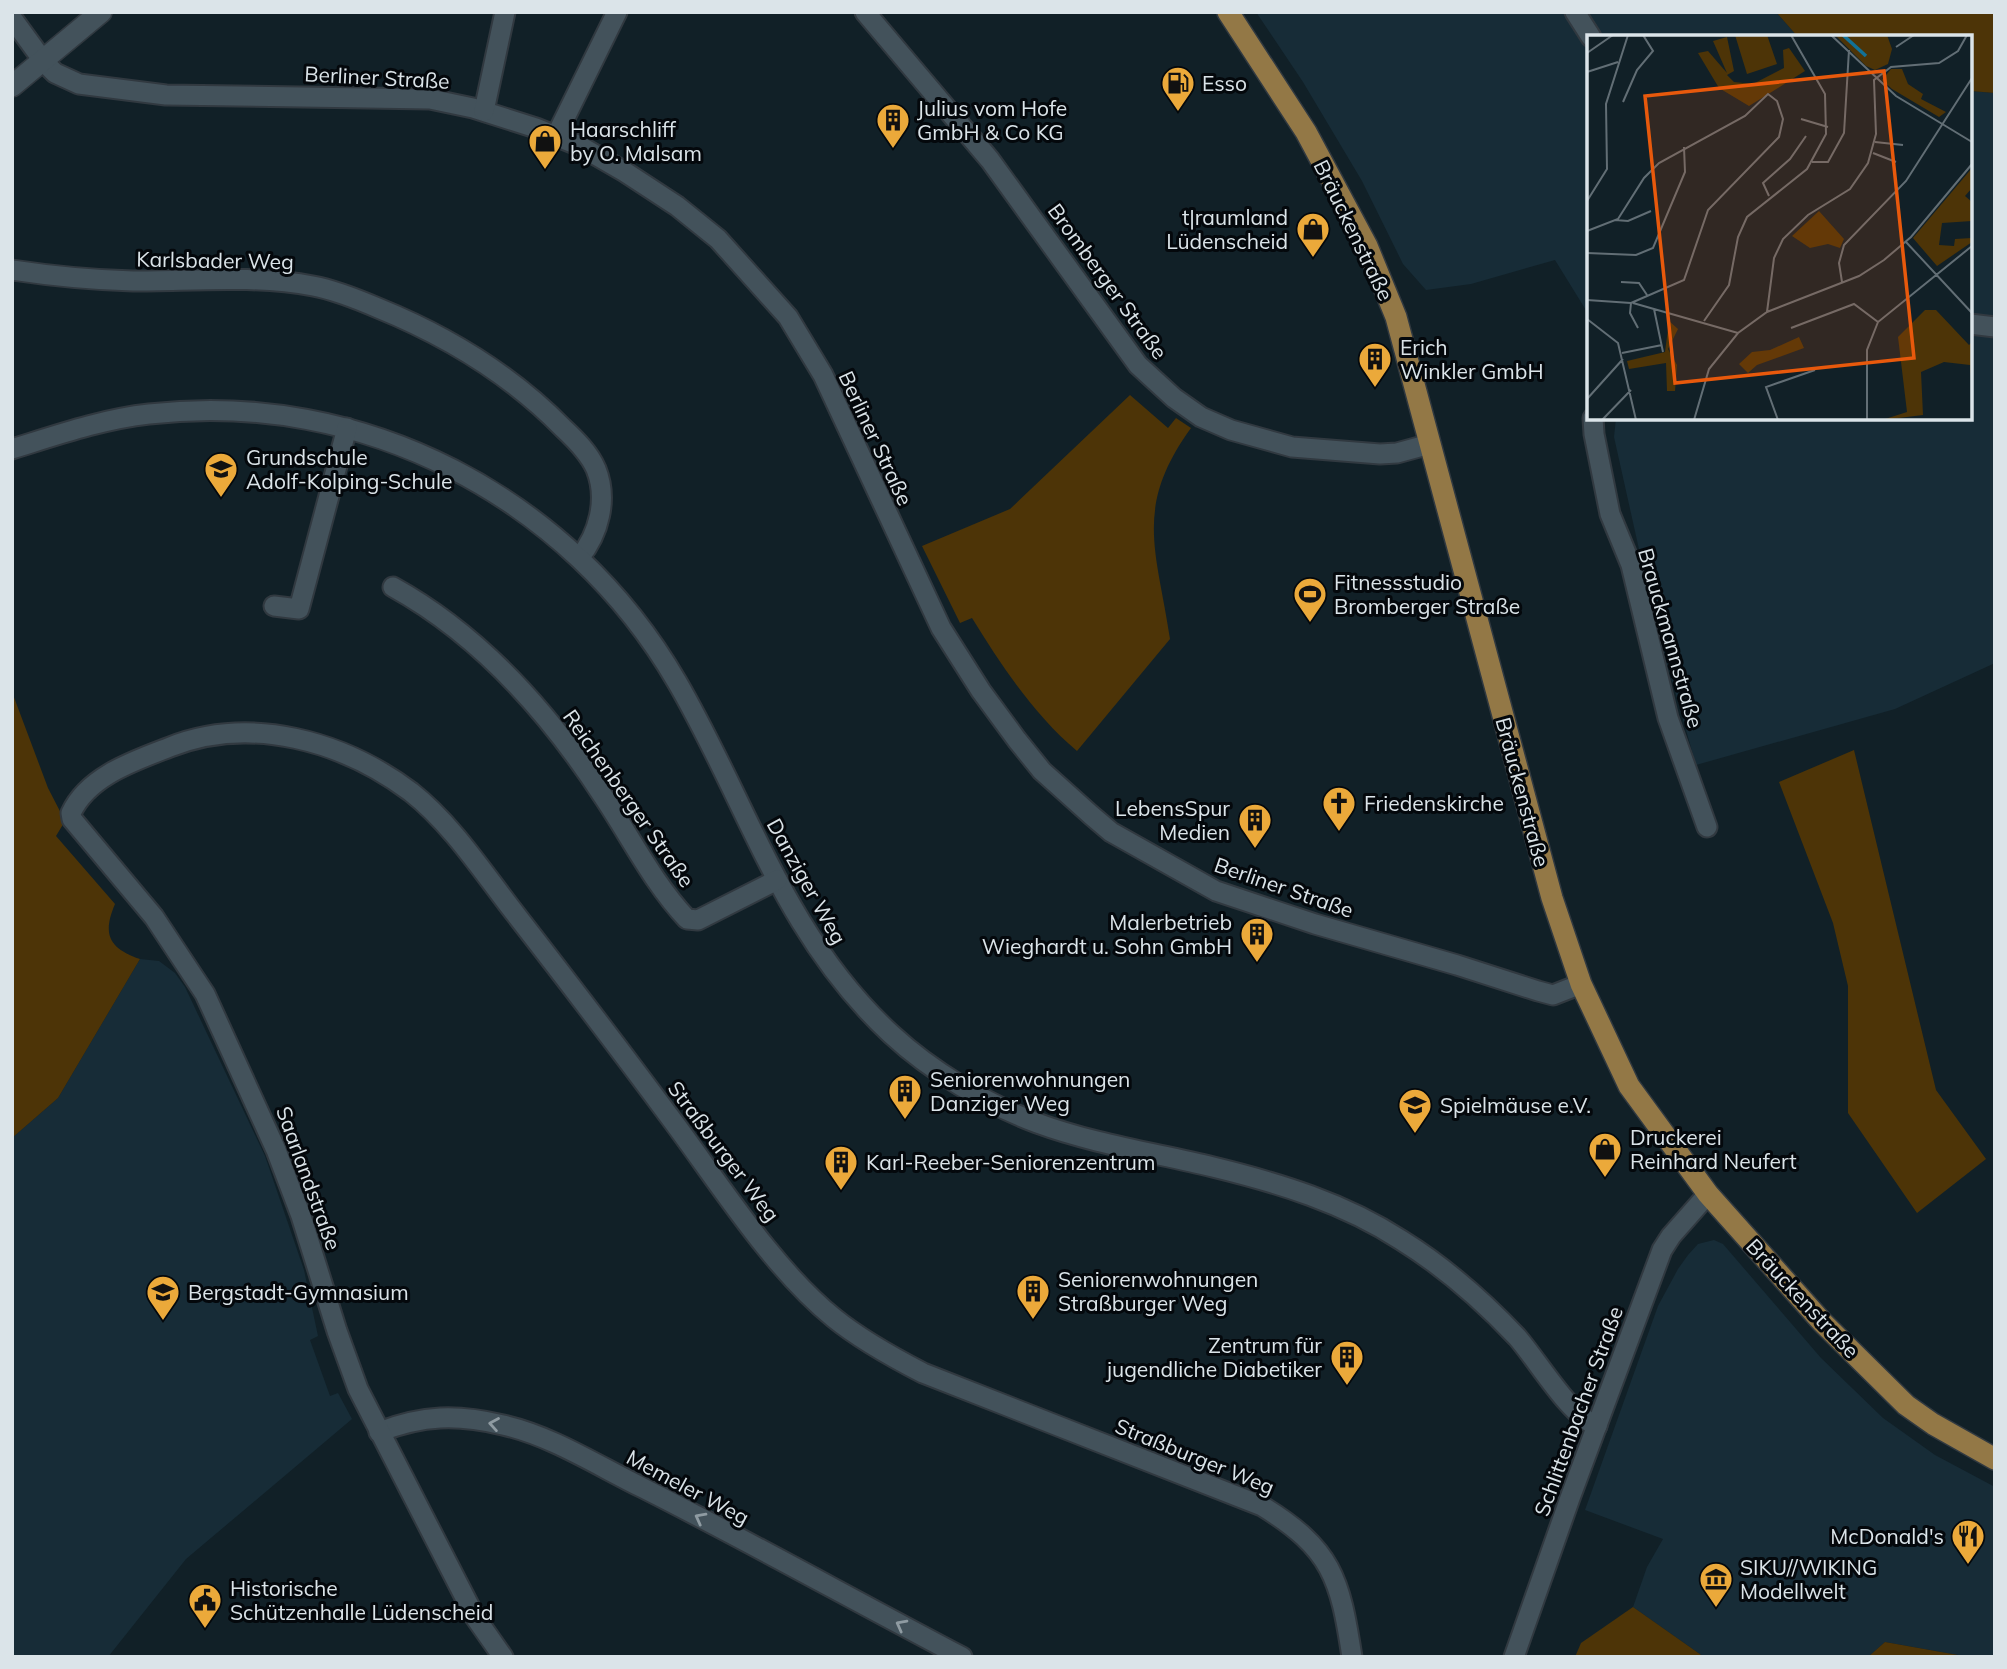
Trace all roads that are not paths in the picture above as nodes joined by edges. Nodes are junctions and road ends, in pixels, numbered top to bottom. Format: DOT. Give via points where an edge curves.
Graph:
graph roads {
  1 [pos="101,12"];
  2 [pos="505,12"];
  3 [pos="617,12"];
  4 [pos="865,12"];
  5 [pos="1228,12"];
  6 [pos="1575,12"];
  7 [pos="12,19"];
  8 [pos="1590,35"];
  9 [pos="44,62"];
  10 [pos="12,86"];
  11 [pos="484,111"];
  12 [pos="556,136"];
  13 [pos="12,270"];
  14 [pos="1972,324"];
  15 [pos="1995,327"];
  16 [pos="1593,420"];
  17 [pos="347,428"];
  18 [pos="1430,444"];
  19 [pos="12,449"];
  20 [pos="579,558"];
  21 [pos="393,587"];
  22 [pos="274,606"];
  23 [pos="71,813"];
  24 [pos="1707,827"];
  25 [pos="777,880"];
  26 [pos="1581,984"];
  27 [pos="1708,1194"];
  28 [pos="1597,1426"];
  29 [pos="379,1432"];
  30 [pos="1995,1459"];
  31 [pos="503,1657"];
  32 [pos="962,1657"];
  33 [pos="1352,1657"];
  34 [pos="1514,1657"];
  1 -- 9 [label="street"];
  2 -- 11 [label="street"];
  3 -- 12 [label="street"];
  4 -- 18 [label="street, Bromberger Straße" via="990,160 1138,365 1174,398 1231,430 1292,447 1380,454"];
  5 -- 18 [label="main road, Bräuckenstraße" via="1306,132 1367,246 1396,317"];
  6 -- 8 [label="street"];
  7 -- 9 [label="street, Berliner Straße"];
  9 -- 10 [label="street"];
  9 -- 11 [label="street, Berliner Straße" via="79,84 136,92 430,99"];
  11 -- 12 [label="street, Berliner Straße"];
  12 -- 26 [label="street, Berliner Straße" via="677,206 718,239 788,317 823,375 941,628 1017,740 1042,771 1091,816 1216,891 1553,995"];
  13 -- 20 [label="street, Karlsbader Weg" via="130,281 257,280 314,286 358,300 435,335 515,384 585,451 596,468 601,489 598,523"];
  14 -- 15 [label="street"];
  16 -- 24 [label="street, Brauckmannstraße" via="1610,514 1630,565 1668,718"];
  17 -- 19 [label="street, Danziger Weg" via="234,410 150,414"];
  17 -- 20 [label="street, Danziger Weg" via="396,443 469,477 534,520"];
  17 -- 22 [label="street" via="299,609"];
  18 -- 26 [label="main road, Bräuckenstraße" via="1545,872"];
  20 -- 25 [label="street, Danziger Weg" via="619,600 678,683"];
  21 -- 25 [label="street, Reichenberger Straße" via="461,631 541,713 687,919 698,920"];
  23 -- 29 [label="street, Saarlandstraße" via="154,917 205,994 276,1150 352,1374"];
  23 -- 33 [label="street, Straßburger Weg" via="93,786 131,762 189,739 227,733 296,738 329,747 379,771 412,793 451,833 767,1248 819,1305 872,1345 923,1373 1251,1501 1283,1519 1300,1531 1329,1567 1342,1594"];
  25 -- 28 [label="street, Danziger Weg" via="804,930 851,993 891,1034 936,1069 978,1096 1039,1124 1281,1185 1368,1221 1433,1262 1489,1310 1534,1357 1570,1405 1586,1422"];
  26 -- 27 [label="main road, Bräuckenstraße" via="1629,1086"];
  27 -- 28 [label="street, Schlittenbacher Straße" via="1662,1250"];
  27 -- 30 [label="main road, Bräuckenstraße" via="1822,1322 1906,1405"];
  28 -- 34 [label="street, Schlittenbacher Straße"];
  29 -- 31 [label="street, Saarlandstraße" via="475,1617"];
  32 -- 29 [label="street, Memeler Weg, one-way" via="545,1440 502,1424 447,1417 411,1420"];
}
